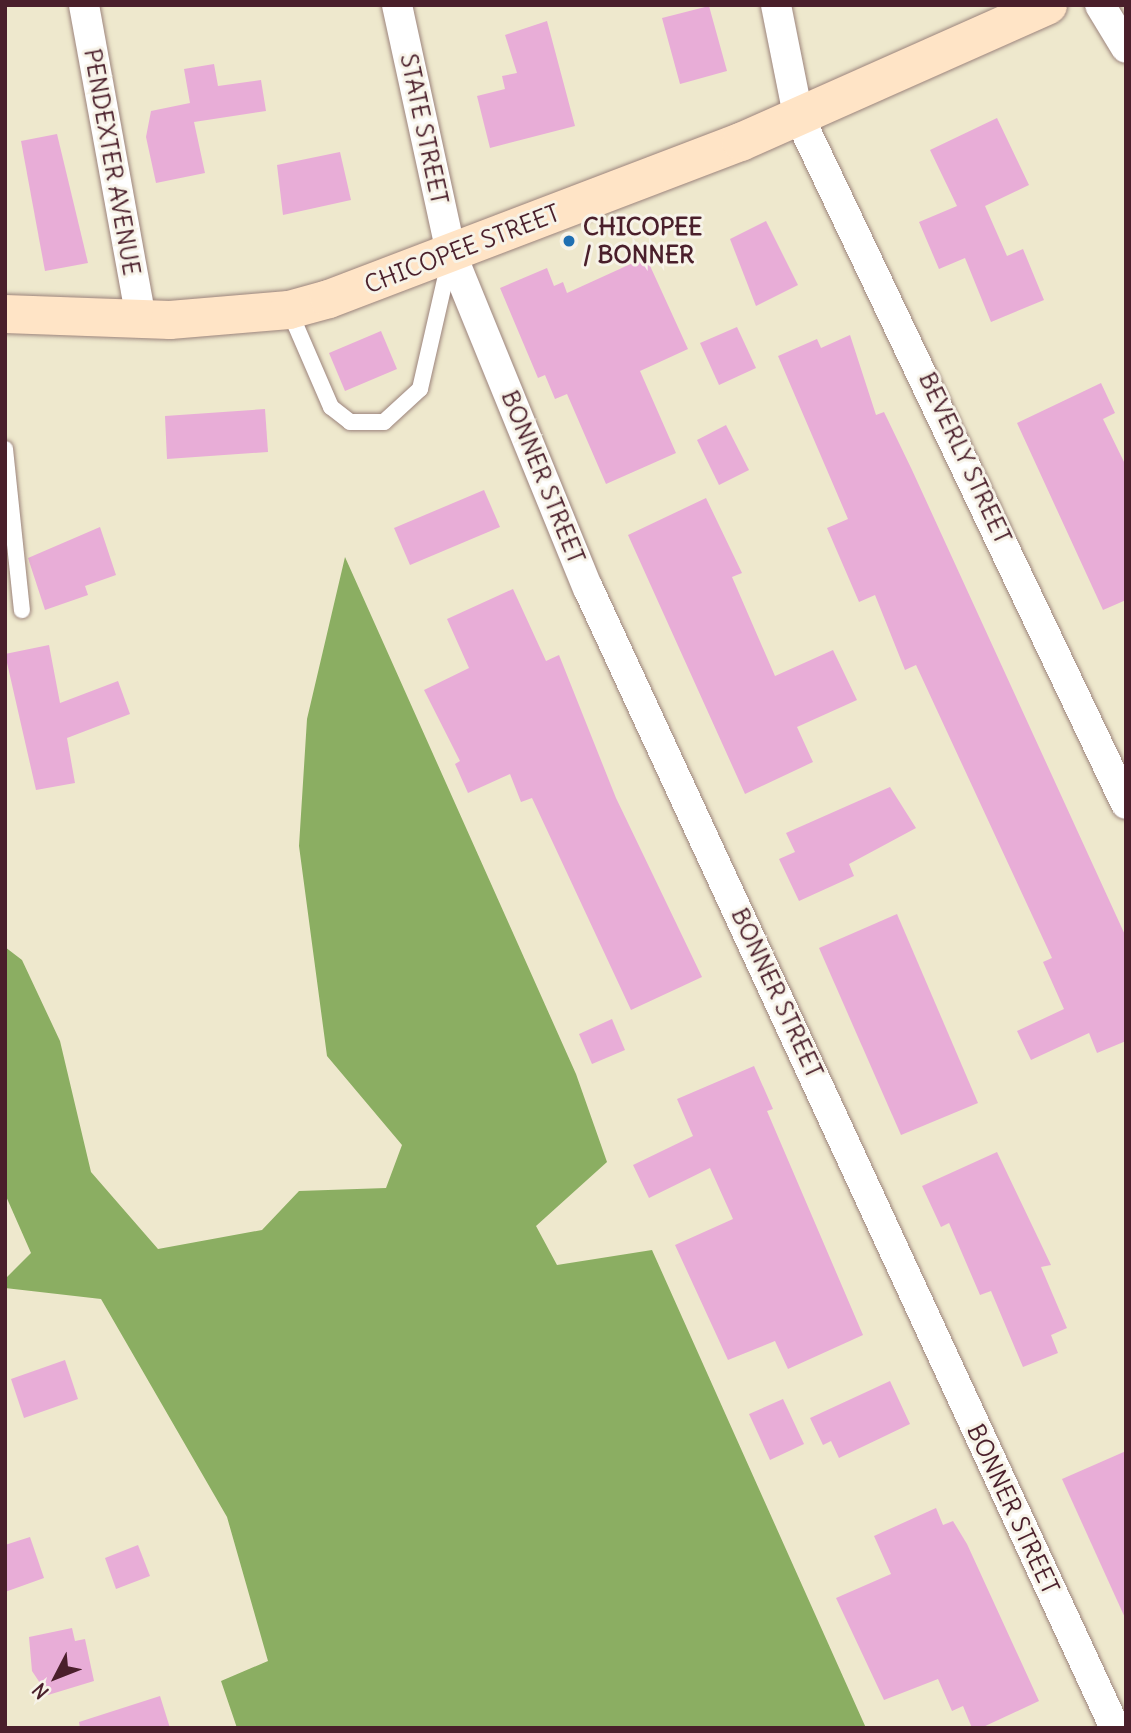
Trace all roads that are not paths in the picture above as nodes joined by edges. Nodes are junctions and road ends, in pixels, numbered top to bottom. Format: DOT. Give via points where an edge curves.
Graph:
graph roads {
  1 [pos="84,5"];
  2 [pos="397,5"];
  3 [pos="776,5"];
  4 [pos="1048,5"];
  5 [pos="1100,5"];
  6 [pos="1126,48"];
  7 [pos="798,115"];
  8 [pos="451,253"];
  9 [pos="289,310"];
  10 [pos="5,314"];
  11 [pos="141,319"];
  12 [pos="5,449"];
  13 [pos="22,610"];
  14 [pos="1126,804"];
  15 [pos="1115,1728"];
  1 -- 11 [label="street, PENDEXTER AVENUE"];
  2 -- 8 [label="street, STATE STREET"];
  3 -- 7 [label="street, BEVERLY STREET"];
  4 -- 7 [label="main road, CHICOPEE STREET"];
  5 -- 6 [label="street"];
  7 -- 8 [label="main road, CHICOPEE STREET"];
  7 -- 14 [label="street, BEVERLY STREET"];
  8 -- 9 [label="main road, CHICOPEE STREET"];
  8 -- 9 [label="lane" via="420,389 384,422 350,422 331,407"];
  8 -- 15 [label="street, BONNER STREET" via="588,587"];
  9 -- 11 [label="main road, CHICOPEE STREET"];
  10 -- 11 [label="main road, CHICOPEE STREET"];
  12 -- 13 [label="lane"];
}
